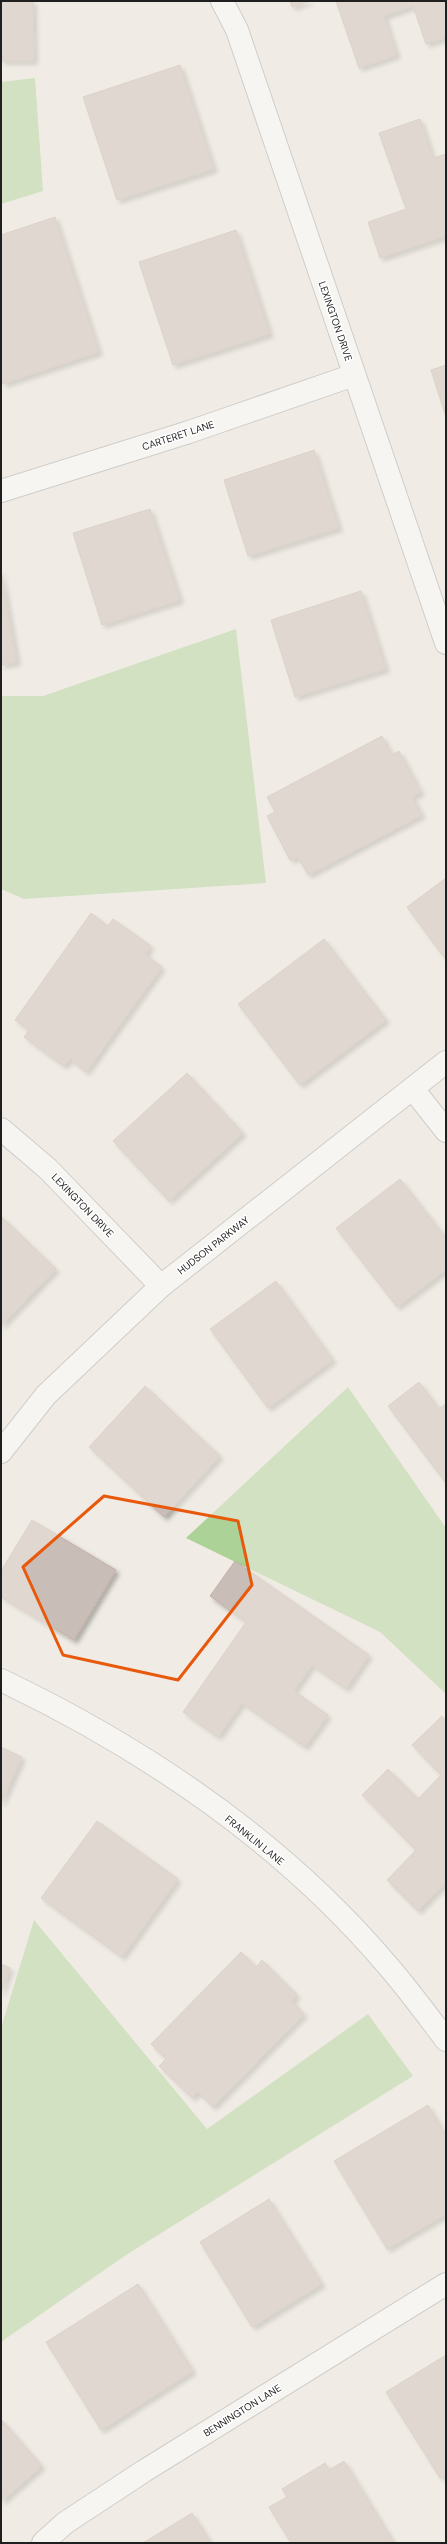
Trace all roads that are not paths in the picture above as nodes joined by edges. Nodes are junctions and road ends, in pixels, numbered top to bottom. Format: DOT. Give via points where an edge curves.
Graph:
graph roads {
  1 [pos="222,1"];
  2 [pos="354,375"];
  3 [pos="1,491"];
  4 [pos="446,643"];
  5 [pos="446,1062"];
  6 [pos="413,1089"];
  7 [pos="1,1129"];
  8 [pos="446,1131"];
  9 [pos="161,1286"];
  10 [pos="1,1452"];
  11 [pos="1,1680"];
  12 [pos="446,2040"];
  13 [pos="446,2284"];
  14 [pos="43,2543"];
  1 -- 2 [label="street, LEXINGTON DRIVE" via="237,30"];
  2 -- 3 [label="street, CARTERET LANE" via="189,432"];
  2 -- 4 [label="street, LEXINGTON DRIVE"];
  5 -- 6 [label="street, HUDSON PARKWAY"];
  6 -- 8 [label="street"];
  6 -- 9 [label="street, HUDSON PARKWAY"];
  7 -- 9 [label="street, LEXINGTON DRIVE" via="48,1169"];
  9 -- 10 [label="street, HUDSON PARKWAY" via="46,1395"];
  11 -- 12 [label="street, FRANKLIN LANE" via="66,1711 242,1826 321,1895 378,1954"];
  13 -- 14 [label="street, BENNINGTON LANE" via="144,2471 65,2523"];
}
